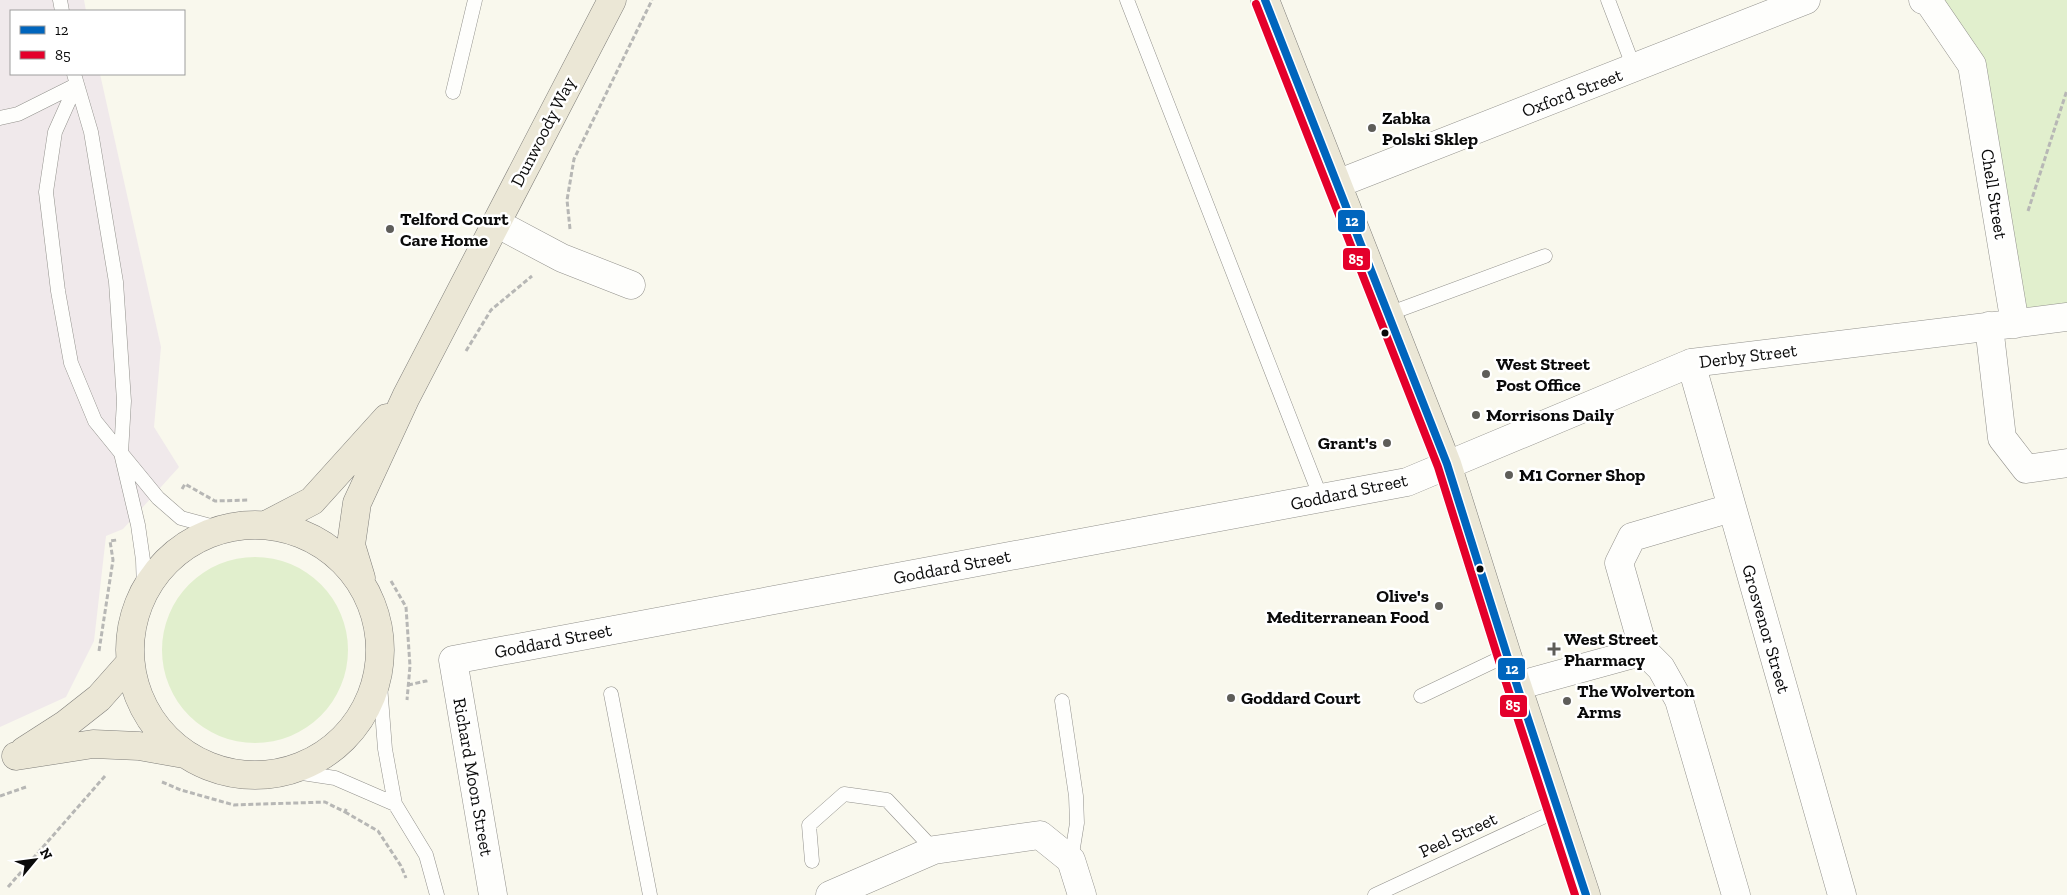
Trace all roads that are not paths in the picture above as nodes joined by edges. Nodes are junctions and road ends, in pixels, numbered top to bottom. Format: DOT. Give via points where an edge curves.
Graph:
graph roads {
  1 [pos="475,0"];
  2 [pos="1127,0"];
  3 [pos="1265,0"];
  4 [pos="1608,0"];
  5 [pos="1806,0"];
  6 [pos="1923,0"];
  7 [pos="606,1"];
  8 [pos="1634,68"];
  9 [pos="75,80"];
  10 [pos="453,92"];
  11 [pos="0,118"];
  12 [pos="1337,184"];
  13 [pos="496,223"];
  14 [pos="1545,256"];
  15 [pos="631,285"];
  16 [pos="1388,314"];
  17 [pos="2067,317"];
  18 [pos="2002,325"];
  19 [pos="1691,364"];
  20 [pos="406,397"];
  21 [pos="121,453"];
  22 [pos="2067,463"];
  23 [pos="1447,464"];
  24 [pos="1322,498"];
  25 [pos="1731,508"];
  26 [pos="266,525"];
  27 [pos="222,529"];
  28 [pos="144,590"];
  29 [pos="366,591"];
  30 [pos="1644,651"];
  31 [pos="1507,655"];
  32 [pos="453,660"];
  33 [pos="130,663"];
  34 [pos="379,672"];
  35 [pos="1517,686"];
  36 [pos="611,694"];
  37 [pos="1420,696"];
  38 [pos="1062,701"];
  39 [pos="184,754"];
  40 [pos="8,759"];
  41 [pos="289,771"];
  42 [pos="395,804"];
  43 [pos="1558,810"];
  44 [pos="934,850"];
  45 [pos="1071,860"];
  46 [pos="812,861"];
  47 [pos="438,895"];
  48 [pos="493,895"];
  49 [pos="650,895"];
  50 [pos="830,895"];
  51 [pos="1082,895"];
  52 [pos="1374,895"];
  53 [pos="1586,895"];
  54 [pos="1736,895"];
  55 [pos="1842,895"];
  1 -- 10 [label="lane"];
  2 -- 24 [label="lane"];
  3 -- 12 [label="main road"];
  4 -- 8 [label="lane"];
  5 -- 8 [label="street, Oxford Street"];
  6 -- 18 [label="street, Chell Street" via="1929,2 1972,65"];
  7 -- 13 [label="main road, Dunwoody Way"];
  8 -- 12 [label="street, Oxford Street"];
  9 -- 11 [label="lane" via="18,114"];
  9 -- 21 [label="lane" via="91,132 116,282 124,401"];
  9 -- 21 [label="lane" via="55,132 46,192 58,290 71,363 95,421"];
  12 -- 16 [label="main road"];
  13 -- 15 [label="street" via="562,258"];
  13 -- 20 [label="main road, Dunwoody Way"];
  14 -- 16 [label="lane"];
  16 -- 23 [label="main road"];
  17 -- 18 [label="street, Derby Street"];
  18 -- 19 [label="street, Derby Street"];
  18 -- 22 [label="street, Chell Street" via="2002,438 2026,469"];
  19 -- 23 [label="street, Derby Street"];
  19 -- 25 [label="street, Grosvenor Street"];
  20 -- 26 [label="main road, Dunwoody Way" via="312,501"];
  20 -- 29 [label="main road, Dunwoody Way" via="357,503 351,545"];
  21 -- 27 [label="lane" via="158,498 181,518"];
  21 -- 28 [label="lane" via="140,536"];
  23 -- 24 [label="street, Goddard Street" via="1407,482"];
  23 -- 31 [label="main road"];
  24 -- 32 [label="street, Goddard Street"];
  25 -- 30 [label="street" via="1632,537 1619,563"];
  25 -- 55 [label="street, Grosvenor Street"];
  26 -- 27 [label="main road"];
  26 -- 29 [label="main road" via="306,535 340,558"];
  27 -- 28 [label="main road" via="191,542 170,558"];
  28 -- 33 [label="main road" via="134,613 129,638"];
  29 -- 34 [label="main road, Dunwoody Way" via="379,630"];
  30 -- 35 [label="street"];
  30 -- 54 [label="street" via="1662,668 1679,700"];
  31 -- 35 [label="main road"];
  31 -- 37 [label="lane"];
  32 -- 48 [label="street, Richard Moon Street"];
  33 -- 39 [label="main road" via="138,698 157,730"];
  33 -- 40 [label="main road" via="100,698 66,724"];
  34 -- 41 [label="main road, Dunwoody Way" via="368,706 349,735 321,758"];
  34 -- 42 [label="lane" via="385,749"];
  35 -- 43 [label="main road"];
  36 -- 49 [label="lane"];
  38 -- 45 [label="lane" via="1076,796 1077,823"];
  39 -- 40 [label="main road" via="139,746 114,756 93,744"];
  39 -- 41 [label="main road, Dunwoody Way" via="226,772 252,776"];
  41 -- 42 [label="lane" via="335,778"];
  42 -- 47 [label="lane" via="426,855"];
  43 -- 52 [label="lane, Peel Street"];
  43 -- 53 [label="main road"];
  44 -- 45 [label="street" via="1040,835"];
  44 -- 46 [label="lane" via="887,800 844,794 809,825"];
  44 -- 50 [label="street"];
  45 -- 51 [label="street"];
}
